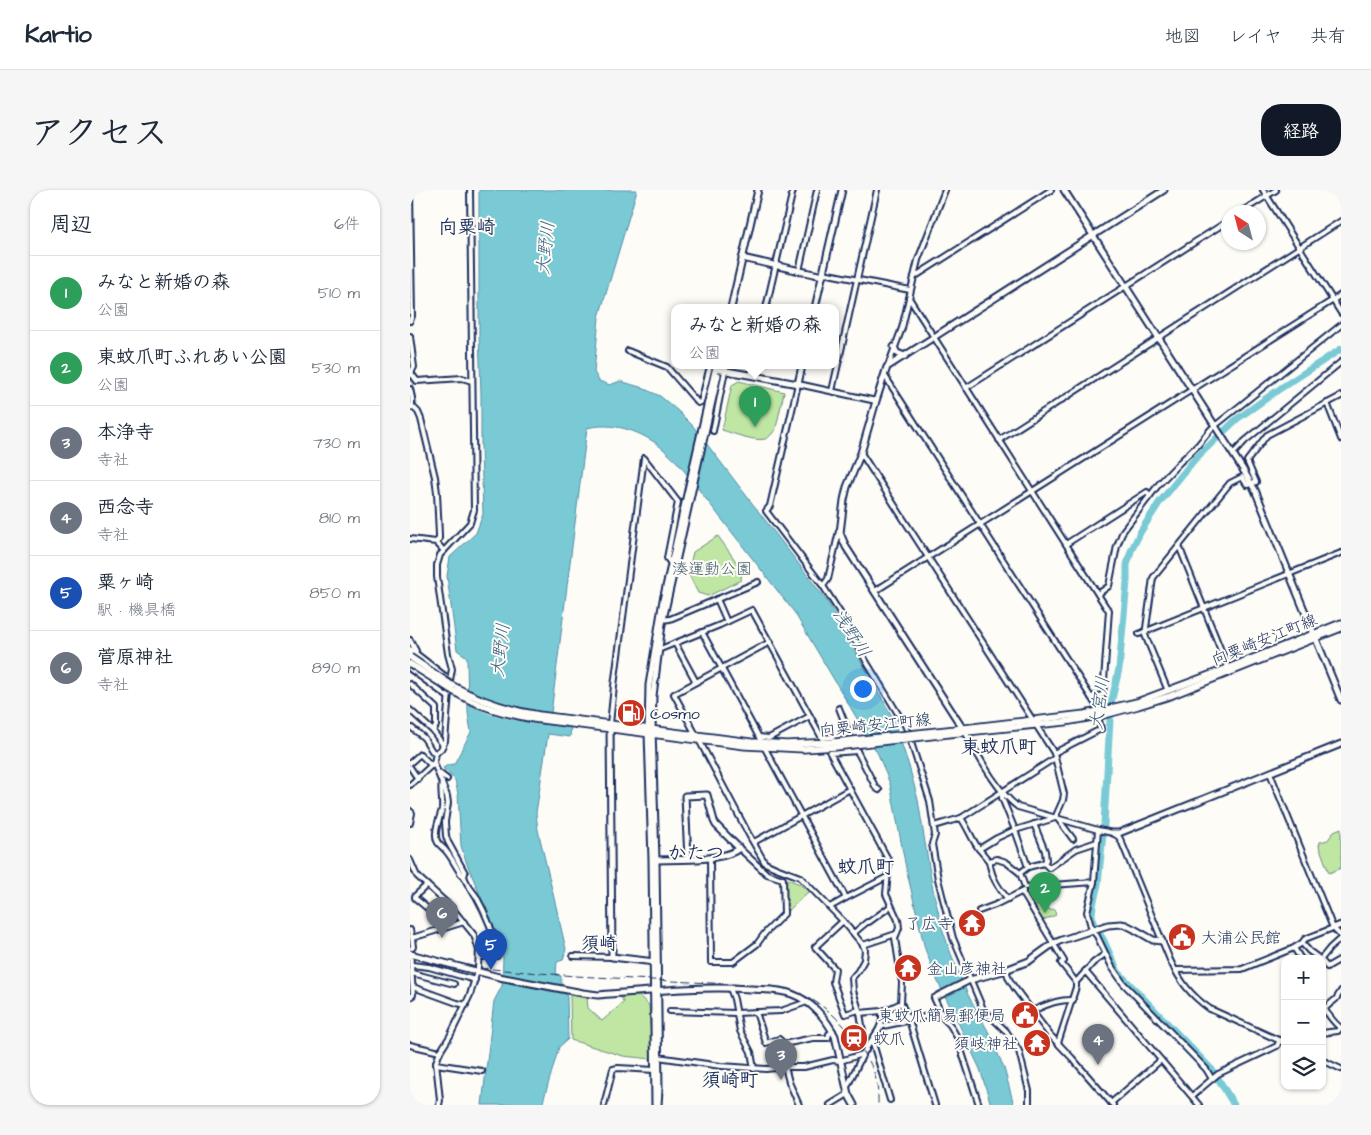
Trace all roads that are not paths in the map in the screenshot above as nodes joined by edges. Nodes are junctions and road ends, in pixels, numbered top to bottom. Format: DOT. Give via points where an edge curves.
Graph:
graph roads {
  1 [pos="410,190"];
  2 [pos="470,190"];
  3 [pos="758,190"];
  4 [pos="793,190"];
  5 [pos="818,190"];
  6 [pos="842,190"];
  7 [pos="877,190"];
  8 [pos="945,190"];
  9 [pos="1051,190"];
  10 [pos="1064,190"];
  11 [pos="1164,190"];
  12 [pos="1263,190"];
  13 [pos="1276,190"];
  14 [pos="1267,196"];
  15 [pos="1252,205"];
  16 [pos="1341,221"];
  17 [pos="1221,225"];
  18 [pos="1093,236"];
  19 [pos="1300,248"];
  20 [pos="742,258"];
  21 [pos="776,266"];
  22 [pos="799,271"];
  23 [pos="823,274"];
  24 [pos="914,277"];
  25 [pos="856,279"];
  26 [pos="1126,286"];
  27 [pos="910,290"];
  28 [pos="1341,295"];
  29 [pos="909,298"];
  30 [pos="1333,300"];
  31 [pos="732,304"];
  32 [pos="767,304"];
  33 [pos="816,304"];
  34 [pos="1341,312"];
  35 [pos="410,320"];
  36 [pos="1341,325"];
  37 [pos="410,336"];
  38 [pos="934,338"];
  39 [pos="1159,338"];
  40 [pos="894,347"];
  41 [pos="628,351"];
  42 [pos="906,356"];
  43 [pos="839,358"];
  44 [pos="1341,362"];
  45 [pos="887,367"];
  46 [pos="709,369"];
  47 [pos="720,369"];
  48 [pos="720,369"];
  49 [pos="724,369"];
  50 [pos="752,369"];
  51 [pos="801,369"];
  52 [pos="837,369"];
  53 [pos="410,375"];
  54 [pos="751,375"];
  55 [pos="885,376"];
  56 [pos="472,381"];
  57 [pos="798,384"];
  58 [pos="966,388"];
  59 [pos="410,389"];
  60 [pos="832,390"];
  61 [pos="1192,390"];
  62 [pos="1341,396"];
  63 [pos="876,401"];
  64 [pos="1327,403"];
  65 [pos="412,407"];
  66 [pos="1216,427"];
  67 [pos="713,431"];
  68 [pos="1341,439"];
  69 [pos="999,440"];
  70 [pos="861,453"];
  71 [pos="1233,453"];
  72 [pos="1252,484"];
  73 [pos="690,486"];
  74 [pos="1032,491"];
  75 [pos="1150,496"];
  76 [pos="841,524"];
  77 [pos="980,524"];
  78 [pos="410,539"];
  79 [pos="436,542"];
  80 [pos="1066,544"];
  81 [pos="1179,546"];
  82 [pos="444,551"];
  83 [pos="1341,553"];
  84 [pos="929,557"];
  85 [pos="670,564"];
  86 [pos="1290,573"];
  87 [pos="758,582"];
  88 [pos="823,586"];
  89 [pos="875,591"];
  90 [pos="1098,594"];
  91 [pos="717,599"];
  92 [pos="1204,608"];
  93 [pos="661,620"];
  94 [pos="727,622"];
  95 [pos="1341,623"];
  96 [pos="1341,628"];
  97 [pos="702,632"];
  98 [pos="1145,632"];
  99 [pos="1139,634"];
  100 [pos="1315,636"];
  101 [pos="410,640"];
  102 [pos="770,642"];
  103 [pos="675,643"];
  104 [pos="656,650"];
  105 [pos="412,654"];
  106 [pos="410,666"];
  107 [pos="722,668"];
  108 [pos="1228,668"];
  109 [pos="432,675"];
  110 [pos="450,680"];
  111 [pos="696,682"];
  112 [pos="410,684"];
  113 [pos="1168,691"];
  114 [pos="448,697"];
  115 [pos="1091,697"];
  116 [pos="1341,700"];
  117 [pos="1138,704"];
  118 [pos="1096,705"];
  119 [pos="838,708"];
  120 [pos="410,710"];
  121 [pos="1102,715"];
  122 [pos="810,716"];
  123 [pos="1035,723"];
  124 [pos="610,726"];
  125 [pos="411,728"];
  126 [pos="433,730"];
  127 [pos="650,731"];
  128 [pos="964,731"];
  129 [pos="849,735"];
  130 [pos="697,738"];
  131 [pos="762,742"];
  132 [pos="1341,744"];
  133 [pos="443,745"];
  134 [pos="857,751"];
  135 [pos="436,753"];
  136 [pos="1054,753"];
  137 [pos="1055,758"];
  138 [pos="410,763"];
  139 [pos="433,765"];
  140 [pos="410,767"];
  141 [pos="438,772"];
  142 [pos="1270,773"];
  143 [pos="418,779"];
  144 [pos="447,779"];
  145 [pos="442,782"];
  146 [pos="410,785"];
  147 [pos="850,789"];
  148 [pos="879,790"];
  149 [pos="1002,792"];
  150 [pos="410,811"];
  151 [pos="802,816"];
  152 [pos="962,818"];
  153 [pos="1056,818"];
  154 [pos="410,823"];
  155 [pos="1034,824"];
  156 [pos="934,826"];
  157 [pos="1015,830"];
  158 [pos="1098,830"];
  159 [pos="1111,833"];
  160 [pos="1073,839"];
  161 [pos="754,842"];
  162 [pos="1097,842"];
  163 [pos="739,848"];
  164 [pos="979,849"];
  165 [pos="688,858"];
  166 [pos="710,858"];
  167 [pos="654,860"];
  168 [pos="989,861"];
  169 [pos="1044,863"];
  170 [pos="411,864"];
  171 [pos="1028,867"];
  172 [pos="1020,874"];
  173 [pos="464,876"];
  174 [pos="887,877"];
  175 [pos="1094,882"];
  176 [pos="427,885"];
  177 [pos="1025,887"];
  178 [pos="1022,892"];
  179 [pos="846,898"];
  180 [pos="1008,899"];
  181 [pos="891,906"];
  182 [pos="830,907"];
  183 [pos="979,911"];
  184 [pos="433,913"];
  185 [pos="843,921"];
  186 [pos="464,922"];
  187 [pos="1341,925"];
  188 [pos="1333,928"];
  189 [pos="410,930"];
  190 [pos="1092,930"];
  191 [pos="852,932"];
  192 [pos="896,934"];
  193 [pos="1341,937"];
  194 [pos="412,938"];
  195 [pos="1162,940"];
  196 [pos="1302,943"];
  197 [pos="1054,944"];
  198 [pos="863,945"];
  199 [pos="1294,948"];
  200 [pos="411,954"];
  201 [pos="1106,954"];
  202 [pos="1341,954"];
  203 [pos="1298,955"];
  204 [pos="1314,955"];
  205 [pos="1325,955"];
  206 [pos="573,956"];
  207 [pos="479,957"];
  208 [pos="612,957"];
  209 [pos="1340,961"];
  210 [pos="655,962"];
  211 [pos="412,965"];
  212 [pos="1326,967"];
  213 [pos="1006,970"];
  214 [pos="1175,970"];
  215 [pos="477,971"];
  216 [pos="1085,971"];
  217 [pos="412,973"];
  218 [pos="475,980"];
  219 [pos="969,981"];
  220 [pos="1076,982"];
  221 [pos="454,984"];
  222 [pos="413,987"];
  223 [pos="730,988"];
  224 [pos="655,991"];
  225 [pos="1341,991"];
  226 [pos="938,996"];
  227 [pos="410,997"];
  228 [pos="1072,1000"];
  229 [pos="807,1002"];
  230 [pos="901,1003"];
  231 [pos="466,1005"];
  232 [pos="1326,1006"];
  233 [pos="1031,1010"];
  234 [pos="670,1011"];
  235 [pos="860,1011"];
  236 [pos="882,1011"];
  237 [pos="939,1011"];
  238 [pos="1326,1011"];
  239 [pos="756,1012"];
  240 [pos="737,1013"];
  241 [pos="908,1022"];
  242 [pos="1340,1028"];
  243 [pos="880,1029"];
  244 [pos="832,1031"];
  245 [pos="1326,1032"];
  246 [pos="872,1040"];
  247 [pos="1281,1040"];
  248 [pos="1058,1043"];
  249 [pos="1281,1043"];
  250 [pos="410,1045"];
  251 [pos="865,1051"];
  252 [pos="440,1052"];
  253 [pos="657,1057"];
  254 [pos="1161,1060"];
  255 [pos="840,1061"];
  256 [pos="1326,1062"];
  257 [pos="436,1064"];
  258 [pos="785,1066"];
  259 [pos="1341,1068"];
  260 [pos="754,1069"];
  261 [pos="655,1070"];
  262 [pos="482,1071"];
  263 [pos="1213,1078"];
  264 [pos="847,1087"];
  265 [pos="848,1094"];
  266 [pos="1192,1096"];
  267 [pos="890,1100"];
  268 [pos="1112,1104"];
  269 [pos="440,1105"];
  270 [pos="604,1105"];
  271 [pos="656,1105"];
  272 [pos="800,1105"];
  273 [pos="830,1105"];
  274 [pos="854,1105"];
  275 [pos="935,1105"];
  276 [pos="979,1105"];
  277 [pos="1029,1105"];
  278 [pos="1199,1105"];
  1 -- 35 [label="street"];
  2 -- 56 [label="street"];
  3 -- 20 [label="street"];
  4 -- 21 [label="street"];
  5 -- 22 [label="street"];
  6 -- 23 [label="street"];
  7 -- 25 [label="street"];
  8 -- 24 [label="street"];
  9 -- 24 [label="street"];
  10 -- 18 [label="street"];
  11 -- 18 [label="street"];
  12 -- 14 [label="street"];
  13 -- 14 [label="street"];
  14 -- 15 [label="street"];
  14 -- 19 [label="street"];
  16 -- 19 [label="street"];
  17 -- 26 [label="street"];
  18 -- 26 [label="street"];
  18 -- 38 [label="street"];
  19 -- 30 [label="street"];
  19 -- 39 [label="street"];
  20 -- 21 [label="street"];
  20 -- 31 [label="street"];
  21 -- 22 [label="street"];
  21 -- 32 [label="street"];
  22 -- 23 [label="street"];
  23 -- 25 [label="street"];
  23 -- 33 [label="street"];
  24 -- 27 [label="street"];
  25 -- 27 [label="street"];
  25 -- 43 [label="street"];
  26 -- 39 [label="street"];
  26 -- 58 [label="street"];
  27 -- 29 [label="street"];
  28 -- 30 [label="street"];
  29 -- 38 [label="street"];
  29 -- 40 [label="street"];
  30 -- 34 [label="street"];
  30 -- 61 [label="street"];
  36 -- 66 [label="street"];
  37 -- 53 [label="street" via="414,367"];
  38 -- 42 [label="street"];
  38 -- 58 [label="street"];
  39 -- 61 [label="street"];
  39 -- 69 [label="street"];
  40 -- 42 [label="street" via="897,353"];
  40 -- 45 [label="street"];
  41 -- 46 [label="street" via="667,367 698,403 701,402"];
  42 -- 45 [label="street"];
  44 -- 71 [label="street"];
  45 -- 55 [label="street"];
  47 -- 67 [label="street"];
  48 -- 73 [label="street"];
  49 -- 54 [label="street"];
  50 -- 54 [label="street"];
  51 -- 57 [label="street"];
  52 -- 60 [label="street"];
  53 -- 56 [label="street" via="417,381 462,378"];
  54 -- 57 [label="street"];
  55 -- 63 [label="street"];
  55 -- 77 [label="street"];
  56 -- 82 [label="street" via="474,510 470,523"];
  57 -- 60 [label="street"];
  57 -- 88 [label="street" via="770,506 766,511"];
  58 -- 69 [label="street"];
  59 -- 65 [label="street"];
  60 -- 63 [label="street"];
  61 -- 66 [label="street"];
  61 -- 74 [label="street"];
  62 -- 64 [label="street"];
  63 -- 70 [label="street"];
  64 -- 68 [label="street"];
  64 -- 72 [label="street" via="1268,435 1247,461 1256,482"];
  65 -- 79 [label="street" via="418,412 437,493 439,534"];
  66 -- 71 [label="street"];
  66 -- 75 [label="street"];
  69 -- 74 [label="street"];
  70 -- 76 [label="street" via="847,487"];
  70 -- 84 [label="street"];
  71 -- 72 [label="street"];
  72 -- 81 [label="street" via="1248,485 1242,477 1230,483"];
  72 -- 86 [label="street"];
  73 -- 85 [label="street"];
  73 -- 93 [label="street"];
  74 -- 77 [label="street"];
  74 -- 80 [label="street"];
  75 -- 80 [label="street" via="1147,492"];
  75 -- 90 [label="street" via="1123,531 1116,546 1109,586"];
  76 -- 88 [label="street" via="828,580"];
  76 -- 89 [label="street" via="842,538"];
  77 -- 84 [label="street"];
  77 -- 115 [label="street"];
  78 -- 79 [label="street"];
  79 -- 82 [label="street"];
  80 -- 90 [label="street"];
  81 -- 92 [label="street"];
  81 -- 98 [label="street" via="1153,578"];
  82 -- 110 [label="street" via="437,565 437,577 452,669"];
  83 -- 86 [label="street"];
  84 -- 89 [label="street"];
  84 -- 123 [label="street"];
  85 -- 93 [label="street"];
  85 -- 124 [label="street" via="667,558 678,502 644,458"];
  86 -- 92 [label="street"];
  86 -- 100 [label="street"];
  87 -- 91 [label="street"];
  88 -- 156 [label="street" via="906,727 930,801"];
  89 -- 128 [label="street"];
  90 -- 115 [label="street" via="1109,610 1108,634 1103,694"];
  91 -- 93 [label="street" via="670,620"];
  91 -- 94 [label="street"];
  92 -- 98 [label="street"];
  92 -- 108 [label="street"];
  93 -- 104 [label="street"];
  94 -- 97 [label="street"];
  94 -- 102 [label="street" via="752,610"];
  95 -- 100 [label="main road, 向粟崎安江町線"];
  96 -- 100 [label="main road, 向粟崎安江町線"];
  97 -- 103 [label="street"];
  97 -- 107 [label="street"];
  98 -- 99 [label="street"];
  98 -- 113 [label="street"];
  100 -- 108 [label="main road, 向粟崎安江町線"];
  100 -- 116 [label="street"];
  100 -- 117 [label="main road, 向粟崎安江町線" via="1179,693"];
  101 -- 105 [label="street"];
  102 -- 107 [label="street"];
  102 -- 122 [label="street"];
  103 -- 104 [label="street"];
  103 -- 111 [label="street"];
  104 -- 127 [label="street" via="649,685"];
  105 -- 109 [label="main road, 向粟崎安江町線, bridge"];
  105 -- 110 [label="street"];
  106 -- 109 [label="main road, 向粟崎安江町線, bridge"];
  106 -- 114 [label="street"];
  107 -- 111 [label="street"];
  107 -- 131 [label="street"];
  108 -- 113 [label="main road, 向粟崎安江町線"];
  109 -- 124 [label="main road, 向粟崎安江町線, bridge" via="503,708"];
  110 -- 114 [label="street"];
  111 -- 130 [label="street" via="674,694"];
  112 -- 126 [label="street" via="436,708"];
  113 -- 117 [label="main road, 向粟崎安江町線"];
  114 -- 133 [label="street"];
  115 -- 118 [label="street"];
  117 -- 121 [label="main road, 向粟崎安江町線"];
  119 -- 129 [label="street"];
  120 -- 126 [label="street"];
  121 -- 123 [label="main road, 向粟崎安江町線"];
  121 -- 136 [label="street" via="1101,729"];
  122 -- 129 [label="street" via="822,738"];
  122 -- 131 [label="street"];
  123 -- 128 [label="main road, 向粟崎安江町線"];
  123 -- 136 [label="street"];
  124 -- 127 [label="main road, 向粟崎安江町線"];
  124 -- 208 [label="street"];
  125 -- 135 [label="street"];
  126 -- 133 [label="street"];
  127 -- 130 [label="main road, 向粟崎安江町線"];
  127 -- 167 [label="street"];
  128 -- 131 [label="main road, 向粟崎安江町線, bridge" via="835,745"];
  128 -- 149 [label="street"];
  129 -- 134 [label="street"];
  130 -- 131 [label="main road, 向粟崎安江町線"];
  130 -- 161 [label="street"];
  131 -- 151 [label="street"];
  132 -- 142 [label="street"];
  133 -- 135 [label="street"];
  134 -- 147 [label="street" via="830,753"];
  134 -- 148 [label="street"];
  135 -- 139 [label="street"];
  136 -- 137 [label="street"];
  137 -- 149 [label="street"];
  137 -- 153 [label="street" via="1064,794"];
  138 -- 139 [label="street" via="420,754"];
  139 -- 141 [label="street"];
  139 -- 143 [label="street"];
  140 -- 143 [label="street"];
  141 -- 144 [label="street"];
  141 -- 145 [label="street"];
  142 -- 159 [label="street" via="1119,833"];
  142 -- 188 [label="street"];
  143 -- 146 [label="street"];
  145 -- 173 [label="street" via="448,803 446,836"];
  145 -- 173 [label="street" via="437,841"];
  147 -- 151 [label="street"];
  147 -- 174 [label="street" via="888,861"];
  149 -- 152 [label="street"];
  149 -- 153 [label="street" via="1018,807"];
  149 -- 157 [label="street"];
  150 -- 154 [label="street"];
  151 -- 161 [label="street"];
  151 -- 179 [label="street"];
  152 -- 156 [label="street"];
  152 -- 164 [label="street"];
  153 -- 155 [label="street"];
  153 -- 158 [label="street"];
  153 -- 160 [label="street"];
  155 -- 157 [label="street"];
  155 -- 169 [label="street" via="1045,851"];
  156 -- 219 [label="street" via="932,844 938,879 953,938"];
  157 -- 164 [label="street"];
  157 -- 171 [label="street"];
  158 -- 159 [label="street"];
  158 -- 162 [label="street"];
  159 -- 195 [label="street" via="1122,843"];
  161 -- 182 [label="street" via="765,863 800,877"];
  162 -- 169 [label="street" via="1076,848 1049,868"];
  162 -- 175 [label="street"];
  163 -- 165 [label="street" via="716,825 707,795 685,796"];
  163 -- 166 [label="street" via="728,855"];
  163 -- 166 [label="street" via="767,874 783,879 784,914 757,944 733,962 711,962"];
  164 -- 168 [label="street"];
  165 -- 166 [label="street"];
  165 -- 167 [label="street"];
  167 -- 210 [label="street"];
  168 -- 172 [label="street" via="1006,862"];
  168 -- 180 [label="street" via="997,886"];
  169 -- 171 [label="street"];
  170 -- 176 [label="street"];
  171 -- 172 [label="street"];
  172 -- 177 [label="street"];
  173 -- 207 [label="street" via="492,930 498,953 497,956"];
  174 -- 179 [label="street"];
  174 -- 181 [label="street" via="886,894"];
  175 -- 177 [label="street"];
  175 -- 190 [label="street" via="1086,912"];
  176 -- 184 [label="street" via="415,898"];
  176 -- 186 [label="street"];
  177 -- 178 [label="street"];
  178 -- 180 [label="street"];
  178 -- 197 [label="street"];
  179 -- 182 [label="street"];
  180 -- 183 [label="street"];
  181 -- 191 [label="street"];
  181 -- 192 [label="street" via="898,920"];
  182 -- 185 [label="street"];
  185 -- 191 [label="street"];
  185 -- 235 [label="street" via="815,947 835,969 833,982 845,1014"];
  186 -- 194 [label="street"];
  186 -- 207 [label="street" via="474,935"];
  187 -- 188 [label="street"];
  188 -- 193 [label="street"];
  188 -- 196 [label="street"];
  189 -- 194 [label="street"];
  190 -- 195 [label="street" via="1121,924 1153,940"];
  190 -- 197 [label="street"];
  190 -- 201 [label="street"];
  191 -- 198 [label="street"];
  192 -- 198 [label="street"];
  192 -- 230 [label="street" via="902,982"];
  193 -- 205 [label="street"];
  194 -- 200 [label="street"];
  195 -- 214 [label="street"];
  196 -- 199 [label="street"];
  196 -- 204 [label="street"];
  197 -- 213 [label="street" via="1029,961"];
  197 -- 220 [label="street" via="1064,961 1061,962"];
  198 -- 235 [label="street" via="864,960 852,978"];
  199 -- 203 [label="street"];
  199 -- 214 [label="street" via="1242,969"];
  200 -- 211 [label="street"];
  200 -- 215 [label="street"];
  201 -- 216 [label="street"];
  201 -- 263 [label="street" via="1124,983"];
  202 -- 209 [label="street"];
  206 -- 208 [label="street"];
  207 -- 215 [label="street"];
  208 -- 210 [label="street"];
  209 -- 212 [label="street"];
  210 -- 224 [label="street"];
  211 -- 217 [label="street"];
  211 -- 218 [label="street"];
  213 -- 219 [label="street"];
  213 -- 233 [label="street"];
  214 -- 247 [label="street" via="1189,991 1206,1006"];
  215 -- 218 [label="street"];
  215 -- 224 [label="street" via="598,995"];
  216 -- 220 [label="street"];
  216 -- 254 [label="street"];
  217 -- 221 [label="street"];
  217 -- 222 [label="street"];
  218 -- 231 [label="street"];
  219 -- 226 [label="street"];
  219 -- 277 [label="street" via="982,1009 1006,1032 1019,1051 1029,1091"];
  220 -- 228 [label="street"];
  222 -- 227 [label="street"];
  222 -- 231 [label="street"];
  223 -- 224 [label="street"];
  223 -- 229 [label="street" via="777,990"];
  223 -- 240 [label="street"];
  224 -- 253 [label="street"];
  225 -- 232 [label="street"];
  226 -- 237 [label="street" via="934,998"];
  228 -- 233 [label="street" via="1051,1002"];
  228 -- 248 [label="street"];
  229 -- 239 [label="street" via="781,1011"];
  229 -- 244 [label="street"];
  230 -- 236 [label="street"];
  230 -- 241 [label="street"];
  231 -- 252 [label="street"];
  233 -- 248 [label="street"];
  234 -- 240 [label="street"];
  235 -- 236 [label="street"];
  235 -- 251 [label="street"];
  236 -- 243 [label="street"];
  237 -- 241 [label="street"];
  237 -- 276 [label="street" via="957,1037"];
  238 -- 242 [label="street"];
  239 -- 240 [label="street"];
  239 -- 244 [label="street" via="766,1042 779,1039 784,1044 828,1038"];
  240 -- 260 [label="street"];
  241 -- 243 [label="street"];
  241 -- 275 [label="street"];
  242 -- 245 [label="street"];
  243 -- 246 [label="street"];
  244 -- 255 [label="street"];
  246 -- 251 [label="street"];
  246 -- 267 [label="street"];
  248 -- 268 [label="street"];
  249 -- 263 [label="street"];
  250 -- 252 [label="street"];
  251 -- 255 [label="street"];
  251 -- 264 [label="street"];
  252 -- 257 [label="street"];
  253 -- 260 [label="street"];
  253 -- 261 [label="street"];
  253 -- 271 [label="street"];
  254 -- 266 [label="street"];
  254 -- 268 [label="street"];
  255 -- 258 [label="street" via="804,1067"];
  255 -- 264 [label="street"];
  256 -- 259 [label="street"];
  257 -- 262 [label="street"];
  257 -- 269 [label="street"];
  258 -- 260 [label="street"];
  258 -- 272 [label="street"];
  261 -- 270 [label="street" via="613,1069"];
  261 -- 271 [label="street"];
  263 -- 266 [label="street"];
  264 -- 265 [label="street"];
  265 -- 273 [label="street"];
  265 -- 274 [label="street"];
  266 -- 278 [label="street"];
}
